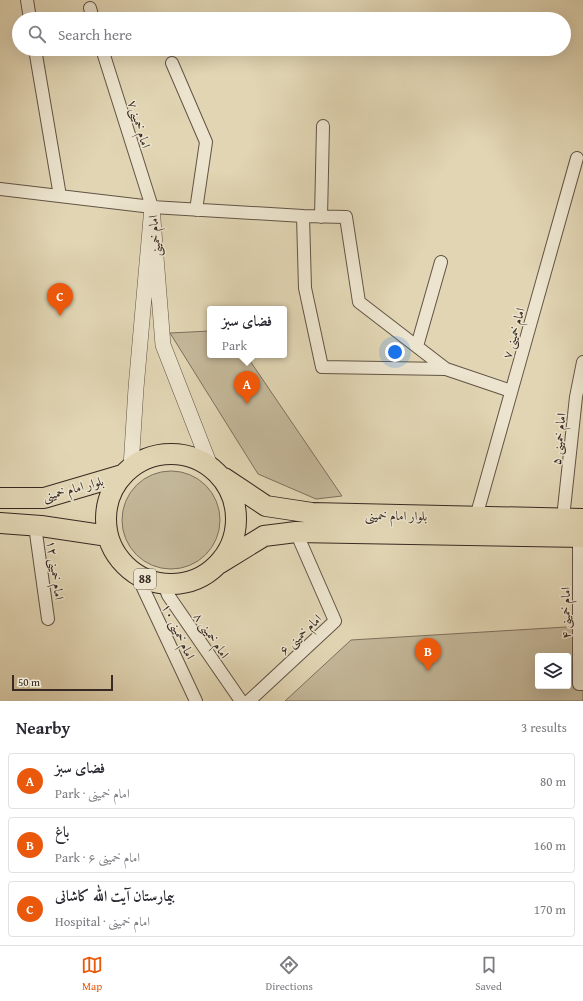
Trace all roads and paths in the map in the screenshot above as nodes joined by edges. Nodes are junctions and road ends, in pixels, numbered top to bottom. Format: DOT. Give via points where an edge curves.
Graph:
graph roads {
  1 [pos="27,0"];
  2 [pos="29,12"];
  3 [pos="37,56"];
  4 [pos="104,56"];
  5 [pos="172,63"];
  6 [pos="323,126"];
  7 [pos="577,158"];
  8 [pos="0,189"];
  9 [pos="60,196"];
  10 [pos="152,207"];
  11 [pos="196,210"];
  12 [pos="303,216"];
  13 [pos="321,217"];
  14 [pos="441,262"];
  15 [pos="417,346"];
  16 [pos="583,362"];
  17 [pos="446,369"];
  18 [pos="512,391"];
  19 [pos="579,397"];
  20 [pos="127,471"];
  21 [pos="215,471"];
  22 [pos="0,498"];
  23 [pos="476,517"];
  24 [pos="563,518"];
  25 [pos="0,523"];
  26 [pos="35,526"];
  27 [pos="582,531"];
  28 [pos="296,532"];
  29 [pos="108,536"];
  30 [pos="218,564"];
  31 [pos="136,573"];
  32 [pos="164,584"];
  33 [pos="48,619"];
  34 [pos="583,684"];
  35 [pos="196,701"];
  36 [pos="241,701"];
  37 [pos="249,701"];
  1 -- 2 [label="street"];
  3 -- 9 [label="street"];
  4 -- 10 [label="street, امام خمینی۷"];
  5 -- 11 [label="street" via="206,142"];
  6 -- 13 [label="street"];
  7 -- 18 [label="street, امام خمینی ۷"];
  8 -- 9 [label="street"];
  9 -- 10 [label="street"];
  10 -- 11 [label="street"];
  10 -- 20 [label="street, امام خمینی"];
  10 -- 21 [label="street, امام خمینی" via="163,345"];
  11 -- 12 [label="street"];
  12 -- 13 [label="street"];
  12 -- 17 [label="street" via="305,288 322,367"];
  13 -- 15 [label="street" via="346,217 360,302"];
  14 -- 15 [label="street"];
  15 -- 17 [label="street"];
  16 -- 19 [label="street, امام خمینی ۵"];
  17 -- 18 [label="street"];
  18 -- 23 [label="street, امام خمینی ۷"];
  19 -- 24 [label="street, امام خمینی ۵"];
  20 -- 21 [label="highway, 88" via="146,458 174,454 197,459"];
  20 -- 22 [label="highway, بلوار امام خمینی / 88" via="44,498"];
  20 -- 29 [label="highway, 88" via="113,488 107,504 105,520"];
  21 -- 23 [label="highway, بلوار امام خمینی / 88" via="266,506 312,513"];
  21 -- 30 [label="highway, 88" via="230,491 236,510 236,530 229,548"];
  23 -- 24 [label="highway, بلوار امام خمینی / 88"];
  24 -- 27 [label="highway, بلوار امام خمینی / 88"];
  25 -- 26 [label="highway"];
  26 -- 29 [label="highway"];
  26 -- 33 [label="street, امام خمینی ۱۲"];
  27 -- 28 [label="highway, بلوار امام خمینی / 88"];
  27 -- 34 [label="street, امام خمینی ۴" via="579,684"];
  28 -- 30 [label="highway, بلوار امام خمینی / 88" via="264,536"];
  28 -- 37 [label="street, امام خمینی ۶" via="335,621"];
  29 -- 31 [label="highway, 88" via="116,554"];
  30 -- 32 [label="highway, 88" via="202,576 183,583"];
  31 -- 32 [label="highway, 88"];
  31 -- 35 [label="street, امام خمینی ۱۰"];
  32 -- 36 [label="street, امام خمینی ۸" via="168,595"];
}
